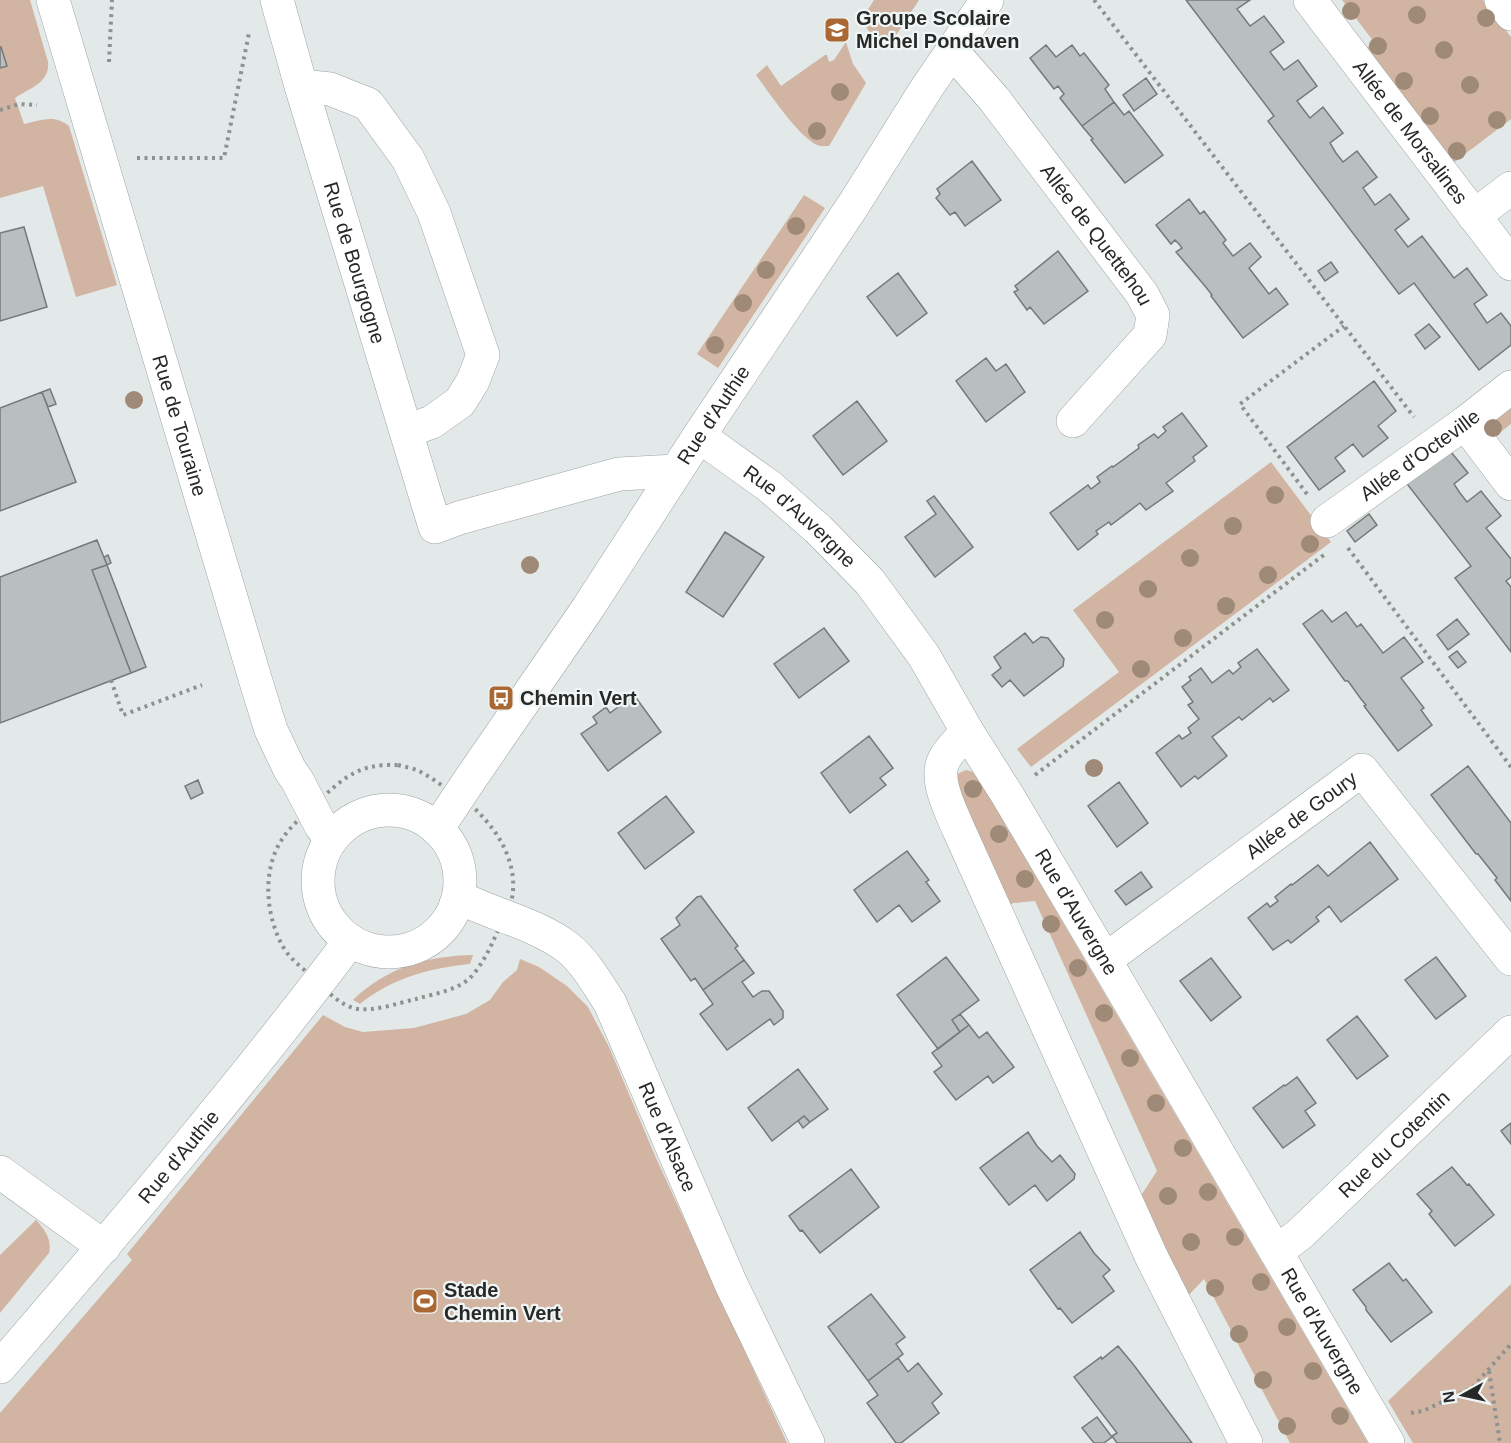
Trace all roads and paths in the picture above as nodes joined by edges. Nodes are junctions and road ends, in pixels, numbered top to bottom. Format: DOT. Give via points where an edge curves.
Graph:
graph roads {
  1 [pos="53,0"];
  2 [pos="112,0"];
  3 [pos="987,0"];
  4 [pos="1094,0"];
  5 [pos="1310,0"];
  6 [pos="1501,0"];
  7 [pos="280,1"];
  8 [pos="1511,14"];
  9 [pos="251,22"];
  10 [pos="952,51"];
  11 [pos="109,64"];
  12 [pos="301,86"];
  13 [pos="38,105"];
  14 [pos="0,110"];
  15 [pos="133,158"];
  16 [pos="1511,188"];
  17 [pos="1474,216"];
  18 [pos="1511,264"];
  19 [pos="1511,387"];
  20 [pos="1073,421"];
  21 [pos="1418,422"];
  22 [pos="1465,423"];
  23 [pos="407,431"];
  24 [pos="699,436"];
  25 [pos="676,471"];
  26 [pos="1511,484"];
  27 [pos="1330,534"];
  28 [pos="111,680"];
  29 [pos="202,685"];
  30 [pos="968,731"];
  31 [pos="439,783"];
  32 [pos="1008,796"];
  33 [pos="321,798"];
  34 [pos="475,809"];
  35 [pos="297,821"];
  36 [pos="437,829"];
  37 [pos="331,840"];
  38 [pos="512,900"];
  39 [pos="456,904"];
  40 [pos="350,941"];
  41 [pos="492,943"];
  42 [pos="1511,959"];
  43 [pos="1105,960"];
  44 [pos="305,971"];
  45 [pos="333,995"];
  46 [pos="1511,1032"];
  47 [pos="0,1172"];
  48 [pos="104,1247"];
  49 [pos="1276,1252"];
  50 [pos="1511,1344"];
  51 [pos="0,1367"];
  52 [pos="1488,1370"];
  53 [pos="1402,1414"];
  54 [pos="808,1443"];
  55 [pos="1246,1443"];
  56 [pos="1388,1443"];
  57 [pos="1500,1443"];
  1 -- 37 [label="street, Rue de Touraine" via="271,730"];
  2 -- 11 [label="path"];
  3 -- 10 [label="street, Rue d'Authie"];
  4 -- 21 [label="path"];
  5 -- 17 [label="street, Allée de Morsalines"];
  6 -- 8 [label="street"];
  7 -- 12 [label="street, Rue de Bourgogne"];
  9 -- 15 [label="path" via="224,158"];
  10 -- 20 [label="street, Allée de Quettehou" via="1072,201 1142,294 1153,315 1150,334"];
  10 -- 24 [label="street, Rue d'Authie"];
  12 -- 23 [label="street, Rue de Bourgogne"];
  12 -- 23 [label="street" via="330,89 368,104 408,159 434,213 483,355 460,402 432,422"];
  13 -- 14 [label="path" via="19,104"];
  16 -- 17 [label="street"];
  17 -- 18 [label="street, Allée de Morsalines"];
  19 -- 22 [label="street, Allée d'Octeville"];
  22 -- 26 [label="street"];
  22 -- 27 [label="street, Allée d'Octeville"];
  23 -- 25 [label="street, Rue de Bourgogne" via="435,527 619,474"];
  24 -- 25 [label="street, Rue d'Authie"];
  24 -- 30 [label="street, Rue d'Auvergne" via="769,486 870,582 924,656"];
  25 -- 36 [label="street, Rue d'Authie"];
  27 -- 32 [label="path"];
  28 -- 29 [label="path" via="123,715"];
  30 -- 32 [label="street, Rue d'Auvergne"];
  30 -- 55 [label="street" via="942,768 953,817 1152,1258"];
  31 -- 33 [label="path" via="418,770 398,765 370,767 353,773"];
  32 -- 43 [label="street, Rue d'Auvergne"];
  34 -- 38 [label="path" via="497,834 507,853 513,880"];
  35 -- 44 [label="path" via="276,851 269,874 269,900 283,947"];
  36 -- 37 [label="street" via="420,817 382,810 362,815"];
  36 -- 39 [label="street" via="458,864"];
  37 -- 40 [label="street" via="322,857 319,895 325,913"];
  39 -- 40 [label="street" via="446,923 431,938 412,948 370,950"];
  39 -- 54 [label="street, Rue d'Alsace" via="469,902 547,935 568,948 590,972 610,1003 731,1284"];
  40 -- 48 [label="street, Rue d'Authie"];
  41 -- 45 [label="path" via="475,974 465,983 439,993 368,1009 344,1004"];
  42 -- 43 [label="street, Allée de Goury" via="1362,770"];
  43 -- 49 [label="street, Rue d'Auvergne"];
  46 -- 49 [label="street, Rue du Cotentin" via="1300,1234"];
  47 -- 48 [label="street"];
  48 -- 51 [label="street, Rue d'Authie"];
  49 -- 56 [label="street, Rue d'Auvergne"];
  50 -- 52 [label="path"];
  52 -- 53 [label="path" via="1472,1388 1423,1411"];
  52 -- 57 [label="path"];
}
